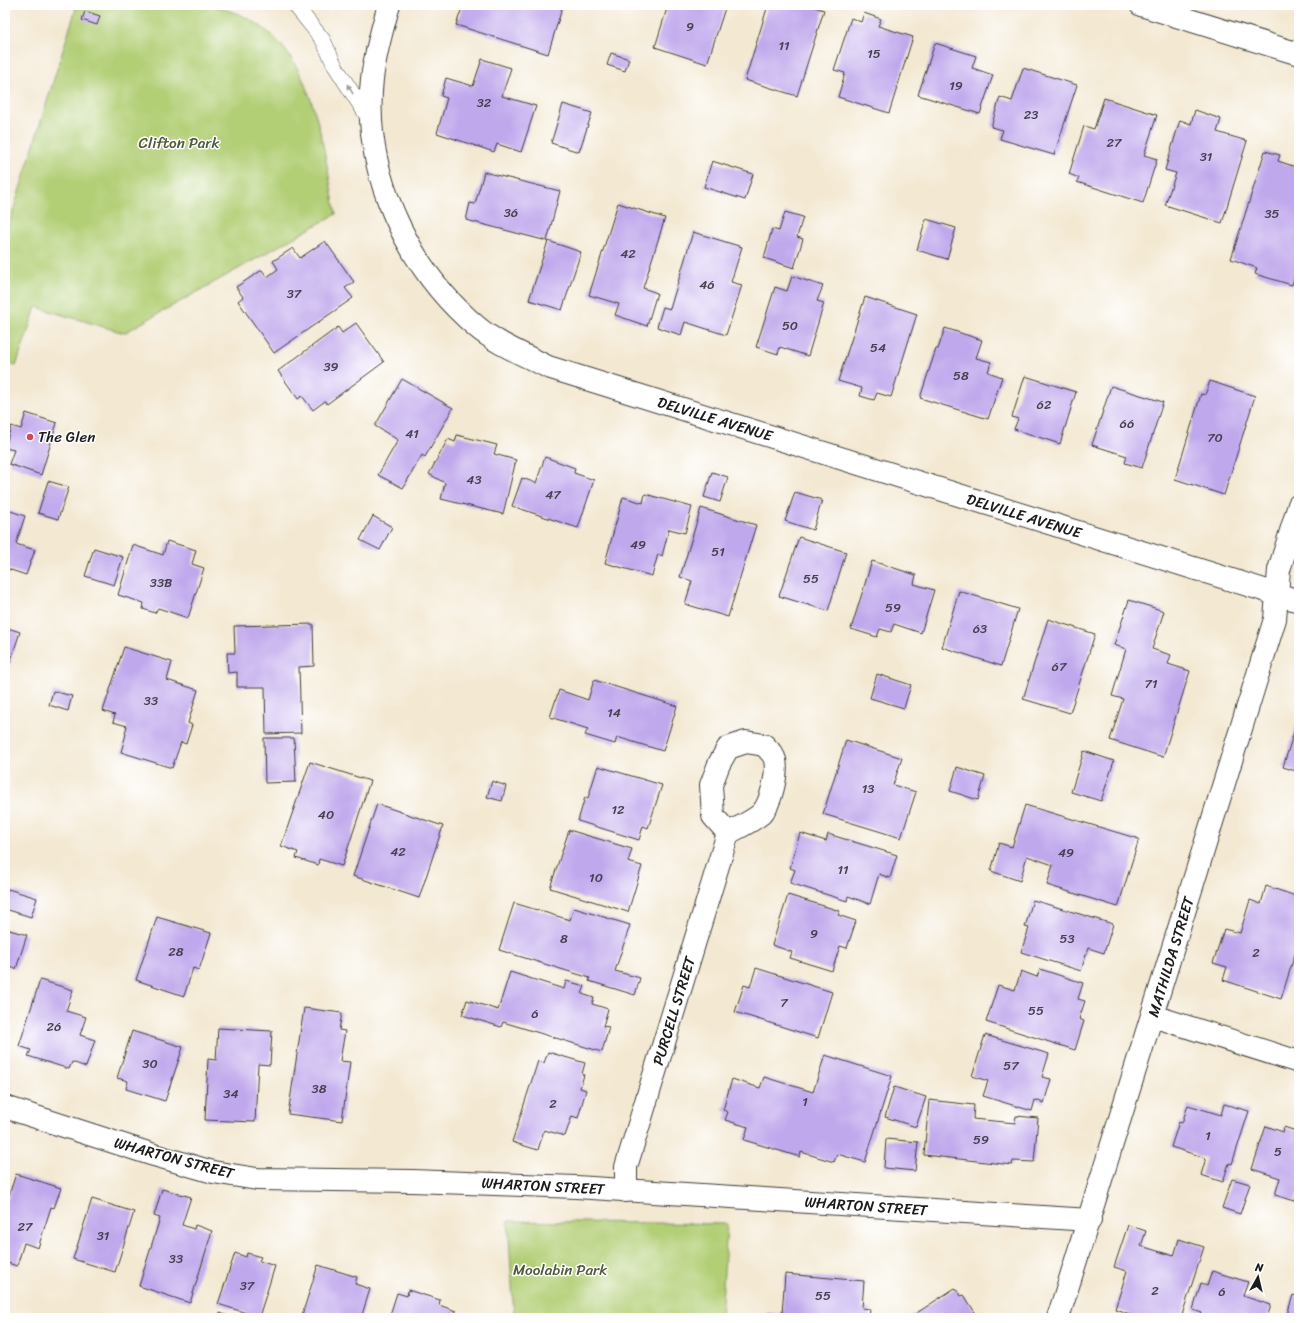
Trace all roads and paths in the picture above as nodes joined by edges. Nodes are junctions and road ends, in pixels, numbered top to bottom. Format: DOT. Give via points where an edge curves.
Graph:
graph roads {
  1 [pos="295,5"];
  2 [pos="389,5"];
  3 [pos="1141,5"];
  4 [pos="1299,54"];
  5 [pos="371,122"];
  6 [pos="1299,505"];
  7 [pos="1276,595"];
  8 [pos="1299,602"];
  9 [pos="728,833"];
  10 [pos="1153,1016"];
  11 [pos="1299,1062"];
  12 [pos="5,1107"];
  13 [pos="626,1191"];
  14 [pos="1090,1220"];
  15 [pos="1058,1318"];
  5 -- 1 [label="lane, one-way" via="335,66 323,40"];
  2 -- 5 [label="street, DELVILLE AVENUE" via="372,79"];
  3 -- 4 [label="street"];
  5 -- 7 [label="street, DELVILLE AVENUE" via="381,180 396,217 421,265 447,299 478,328 548,367"];
  6 -- 7 [label="street, MATHILDA STREET" via="1279,570"];
  7 -- 8 [label="street, DELVILLE AVENUE"];
  7 -- 10 [label="street, MATHILDA STREET" via="1275,619"];
  9 -- 13 [label="street, PURCELL STREET" via="626,1167"];
  10 -- 11 [label="street"];
  10 -- 14 [label="street, MATHILDA STREET"];
  12 -- 13 [label="street, WHARTON STREET" via="213,1172 257,1179 419,1181"];
  13 -- 14 [label="street, WHARTON STREET"];
  14 -- 15 [label="street, MATHILDA STREET"];
}
